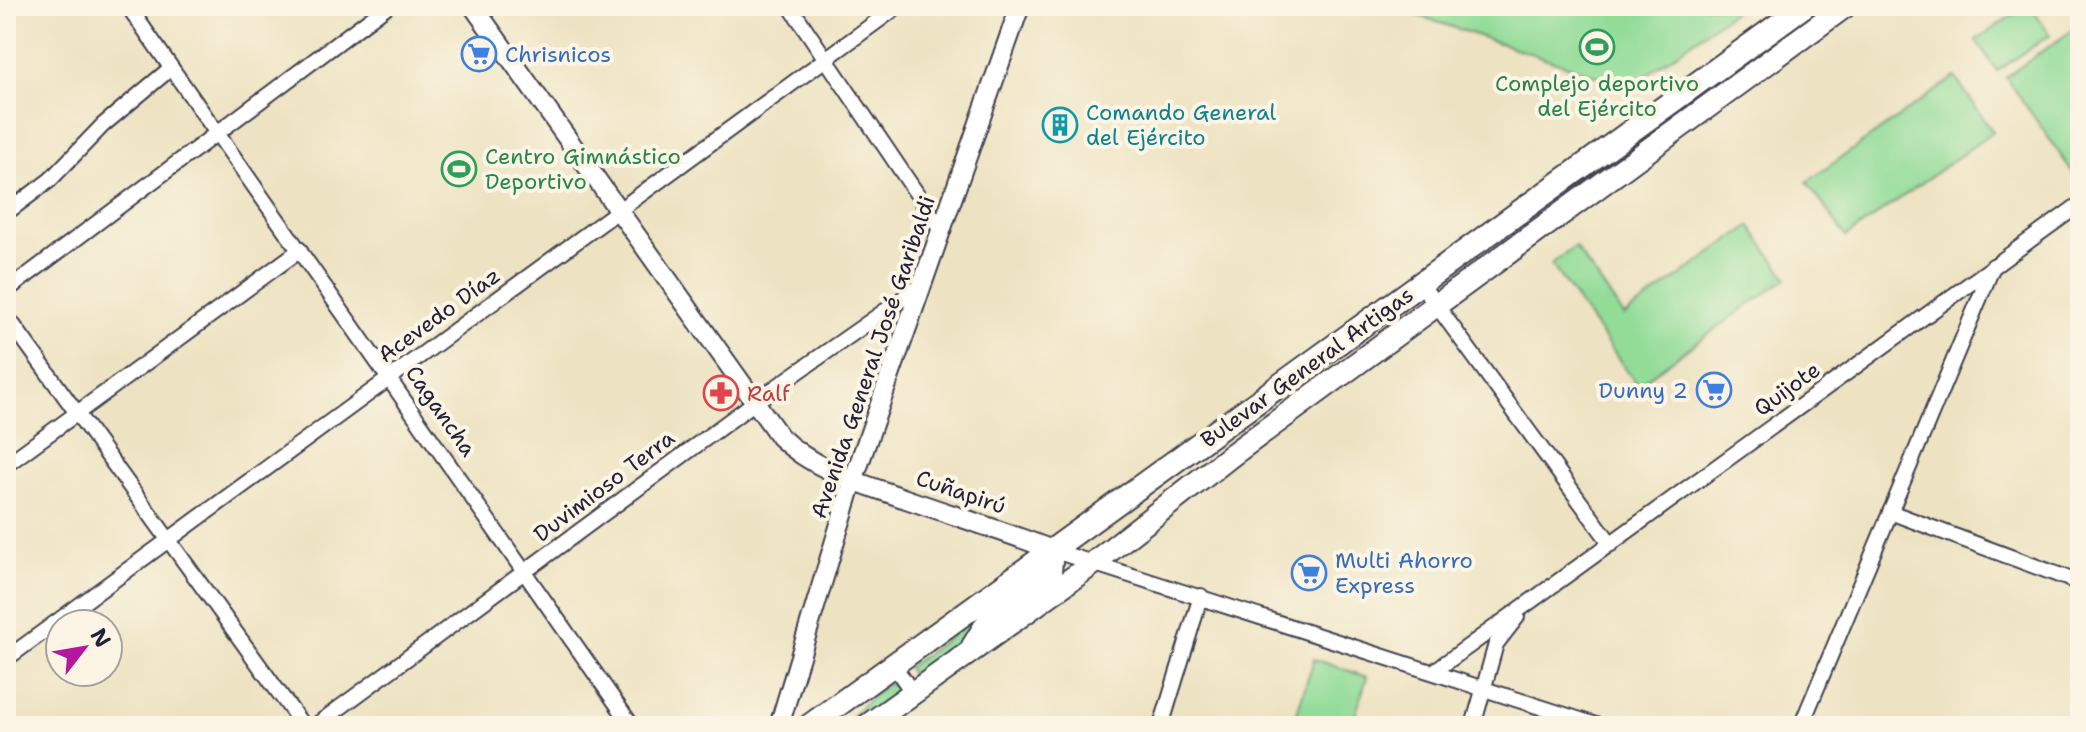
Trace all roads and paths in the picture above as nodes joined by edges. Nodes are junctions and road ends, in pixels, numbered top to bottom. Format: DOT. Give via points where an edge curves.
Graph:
graph roads {
  1 [pos="128,6"];
  2 [pos="387,6"];
  3 [pos="473,6"];
  4 [pos="790,6"];
  5 [pos="898,6"];
  6 [pos="1020,6"];
  7 [pos="1804,6"];
  8 [pos="1845,6"];
  9 [pos="825,58"];
  10 [pos="171,68"];
  11 [pos="217,133"];
  12 [pos="2080,204"];
  13 [pos="619,212"];
  14 [pos="6,213"];
  15 [pos="942,231"];
  16 [pos="300,250"];
  17 [pos="1993,266"];
  18 [pos="1421,284"];
  19 [pos="922,285"];
  20 [pos="6,291"];
  21 [pos="1437,304"];
  22 [pos="6,315"];
  23 [pos="390,377"];
  24 [pos="755,402"];
  25 [pos="76,413"];
  26 [pos="6,465"];
  27 [pos="853,481"];
  28 [pos="1890,512"];
  29 [pos="168,539"];
  30 [pos="1611,544"];
  31 [pos="1052,550"];
  32 [pos="1091,565"];
  33 [pos="526,572"];
  34 [pos="2080,583"];
  35 [pos="1201,596"];
  36 [pos="1521,612"];
  37 [pos="968,655"];
  38 [pos="6,659"];
  39 [pos="894,666"];
  40 [pos="1433,672"];
  41 [pos="862,689"];
  42 [pos="1482,689"];
  43 [pos="913,693"];
  44 [pos="303,726"];
  45 [pos="315,726"];
  46 [pos="632,726"];
  47 [pos="779,726"];
  48 [pos="809,726"];
  49 [pos="833,726"];
  50 [pos="867,726"];
  51 [pos="1161,726"];
  52 [pos="1473,726"];
  53 [pos="1599,726"];
  54 [pos="1801,726"];
  1 -- 10 [label="street, Cagancha"];
  2 -- 11 [label="street"];
  3 -- 13 [label="street, Cuñapirú"];
  4 -- 9 [label="street"];
  5 -- 9 [label="street, Acevedo Díaz"];
  6 -- 15 [label="street, Avenida General José Garibaldi"];
  7 -- 18 [label="main road, Bulevar General Artigas"];
  8 -- 21 [label="main road, Bulevar General Artigas"];
  9 -- 13 [label="street, Acevedo Díaz"];
  9 -- 15 [label="street"];
  10 -- 11 [label="street, Cagancha"];
  10 -- 14 [label="street" via="103,125 50,180"];
  11 -- 16 [label="street, Cagancha"];
  11 -- 20 [label="street"];
  12 -- 17 [label="street, Quijote"];
  13 -- 23 [label="street, Acevedo Díaz"];
  13 -- 24 [label="street, Cuñapirú"];
  15 -- 19 [label="street, Avenida General José Garibaldi"];
  16 -- 23 [label="street, Cagancha"];
  16 -- 25 [label="street"];
  17 -- 28 [label="street"];
  17 -- 30 [label="street, Quijote"];
  18 -- 21 [label="street"];
  18 -- 31 [label="main road, Bulevar General Artigas"];
  19 -- 24 [label="street, Duvimioso Terra"];
  19 -- 27 [label="street, Avenida General José Garibaldi"];
  21 -- 30 [label="street"];
  21 -- 32 [label="main road, Bulevar General Artigas"];
  22 -- 25 [label="street"];
  23 -- 29 [label="street, Acevedo Díaz"];
  23 -- 33 [label="street, Cagancha"];
  24 -- 27 [label="street, Cuñapirú" via="794,451"];
  24 -- 33 [label="street, Duvimioso Terra"];
  25 -- 26 [label="street"];
  25 -- 29 [label="street"];
  27 -- 31 [label="street, Cuñapirú"];
  27 -- 47 [label="street, Avenida General José Garibaldi"];
  28 -- 34 [label="street"];
  28 -- 54 [label="street"];
  29 -- 38 [label="street, Acevedo Díaz"];
  29 -- 44 [label="street"];
  30 -- 36 [label="street, Quijote"];
  31 -- 32 [label="street"];
  31 -- 37 [label="main road" via="1050,572 989,620"];
  31 -- 39 [label="main road, Bulevar General Artigas"];
  32 -- 35 [label="street"];
  32 -- 37 [label="main road, Bulevar General Artigas"];
  33 -- 45 [label="street, Duvimioso Terra"];
  33 -- 46 [label="street, Cagancha"];
  35 -- 40 [label="street"];
  35 -- 51 [label="street"];
  36 -- 40 [label="street, Quijote"];
  36 -- 42 [label="street, Quijote" via="1496,644"];
  37 -- 43 [label="main road, Bulevar General Artigas"];
  39 -- 41 [label="main road, Bulevar General Artigas"];
  39 -- 43 [label="street"];
  40 -- 42 [label="street"];
  41 -- 48 [label="main road, Bulevar General Artigas"];
  41 -- 49 [label="main road" via="850,713"];
  42 -- 52 [label="street, Quijote"];
  42 -- 53 [label="street"];
  43 -- 50 [label="main road, Bulevar General Artigas"];
}
